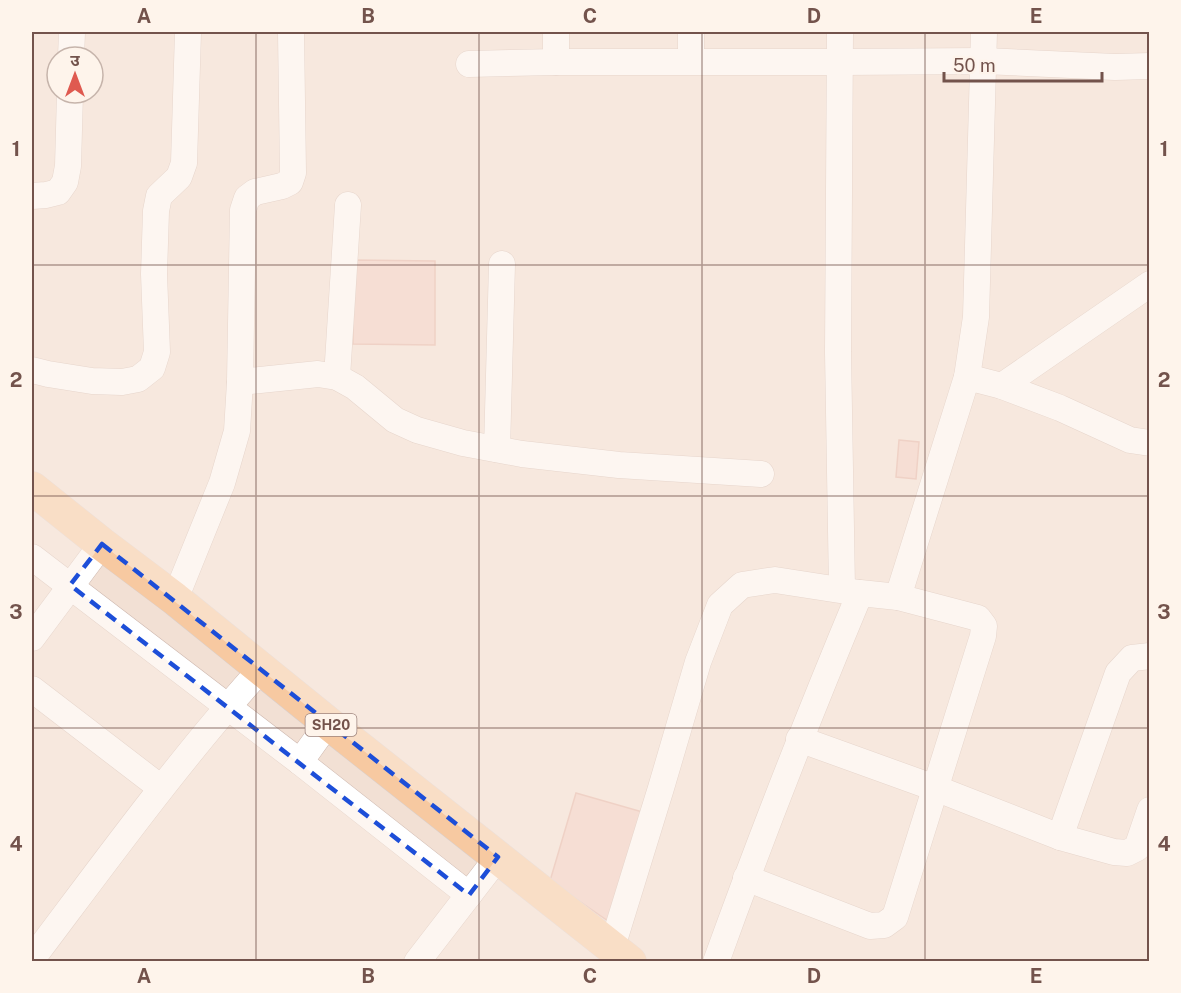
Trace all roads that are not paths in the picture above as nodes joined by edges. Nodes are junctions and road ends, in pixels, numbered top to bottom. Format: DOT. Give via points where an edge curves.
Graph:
graph roads {
  1 [pos="188,32"];
  2 [pos="291,32"];
  3 [pos="556,32"];
  4 [pos="691,32"];
  5 [pos="840,32"];
  6 [pos="984,32"];
  7 [pos="691,61"];
  8 [pos="984,61"];
  9 [pos="556,62"];
  10 [pos="840,62"];
  11 [pos="470,64"];
  12 [pos="1149,66"];
  13 [pos="70,105"];
  14 [pos="32,196"];
  15 [pos="348,205"];
  16 [pos="502,264"];
  17 [pos="1149,284"];
  18 [pos="32,370"];
  19 [pos="337,377"];
  20 [pos="967,377"];
  21 [pos="240,382"];
  22 [pos="1002,386"];
  23 [pos="1149,443"];
  24 [pos="497,449"];
  25 [pos="761,474"];
  26 [pos="32,488"];
  27 [pos="102,544"];
  28 [pos="32,557"];
  29 [pos="70,585"];
  30 [pos="851,591"];
  31 [pos="898,597"];
  32 [pos="175,599"];
  33 [pos="32,638"];
  34 [pos="1149,656"];
  35 [pos="262,668"];
  36 [pos="32,690"];
  37 [pos="228,706"];
  38 [pos="328,723"];
  39 [pos="799,739"];
  40 [pos="300,762"];
  41 [pos="161,788"];
  42 [pos="935,788"];
  43 [pos="1149,810"];
  44 [pos="1060,837"];
  45 [pos="498,857"];
  46 [pos="746,878"];
  47 [pos="469,895"];
  48 [pos="621,954"];
  49 [pos="32,959"];
  50 [pos="417,962"];
  51 [pos="716,962"];
  1 -- 18 [label="street" via="184,163 179,177 159,196 156,211 157,352 152,368 138,379 122,382"];
  2 -- 21 [label="street" via="290,182 255,192 246,198 243,210"];
  3 -- 9 [label="street"];
  4 -- 7 [label="street"];
  5 -- 10 [label="street"];
  6 -- 8 [label="street"];
  7 -- 9 [label="street"];
  7 -- 10 [label="street"];
  8 -- 10 [label="street"];
  8 -- 12 [label="street"];
  8 -- 20 [label="street" via="976,317"];
  9 -- 11 [label="street"];
  10 -- 30 [label="street" via="838,352"];
  13 -- 14 [label="street" via="65,182 58,192"];
  15 -- 19 [label="street"];
  16 -- 24 [label="street"];
  17 -- 22 [label="street"];
  19 -- 21 [label="street" via="318,374"];
  19 -- 24 [label="street" via="395,420 417,430"];
  20 -- 22 [label="street"];
  20 -- 31 [label="street"];
  21 -- 32 [label="street" via="237,431 222,483"];
  22 -- 23 [label="street" via="1130,440"];
  24 -- 25 [label="street" via="619,465"];
  26 -- 27 [label="main road, SH20"];
  27 -- 29 [label="street"];
  27 -- 32 [label="main road, SH20"];
  28 -- 29 [label="street"];
  29 -- 33 [label="street"];
  29 -- 37 [label="street"];
  30 -- 31 [label="street"];
  30 -- 39 [label="street"];
  30 -- 48 [label="street" via="776,579 742,585 720,605 698,662 661,788"];
  31 -- 42 [label="street" via="978,618 984,626"];
  32 -- 35 [label="main road, SH20"];
  34 -- 44 [label="street" via="1132,658 1118,673"];
  35 -- 37 [label="street"];
  35 -- 38 [label="main road, SH20"];
  36 -- 41 [label="street"];
  37 -- 40 [label="street"];
  37 -- 41 [label="street"];
  38 -- 40 [label="street"];
  38 -- 45 [label="main road, SH20"];
  39 -- 42 [label="street"];
  39 -- 46 [label="street"];
  40 -- 47 [label="street"];
  41 -- 49 [label="street"];
  42 -- 44 [label="street"];
  42 -- 46 [label="street" via="895,917 884,926 870,926"];
  43 -- 44 [label="street" via="1137,848 1127,853"];
  45 -- 47 [label="street"];
  45 -- 48 [label="main road, SH20"];
  46 -- 51 [label="street"];
  47 -- 50 [label="street"];
}
